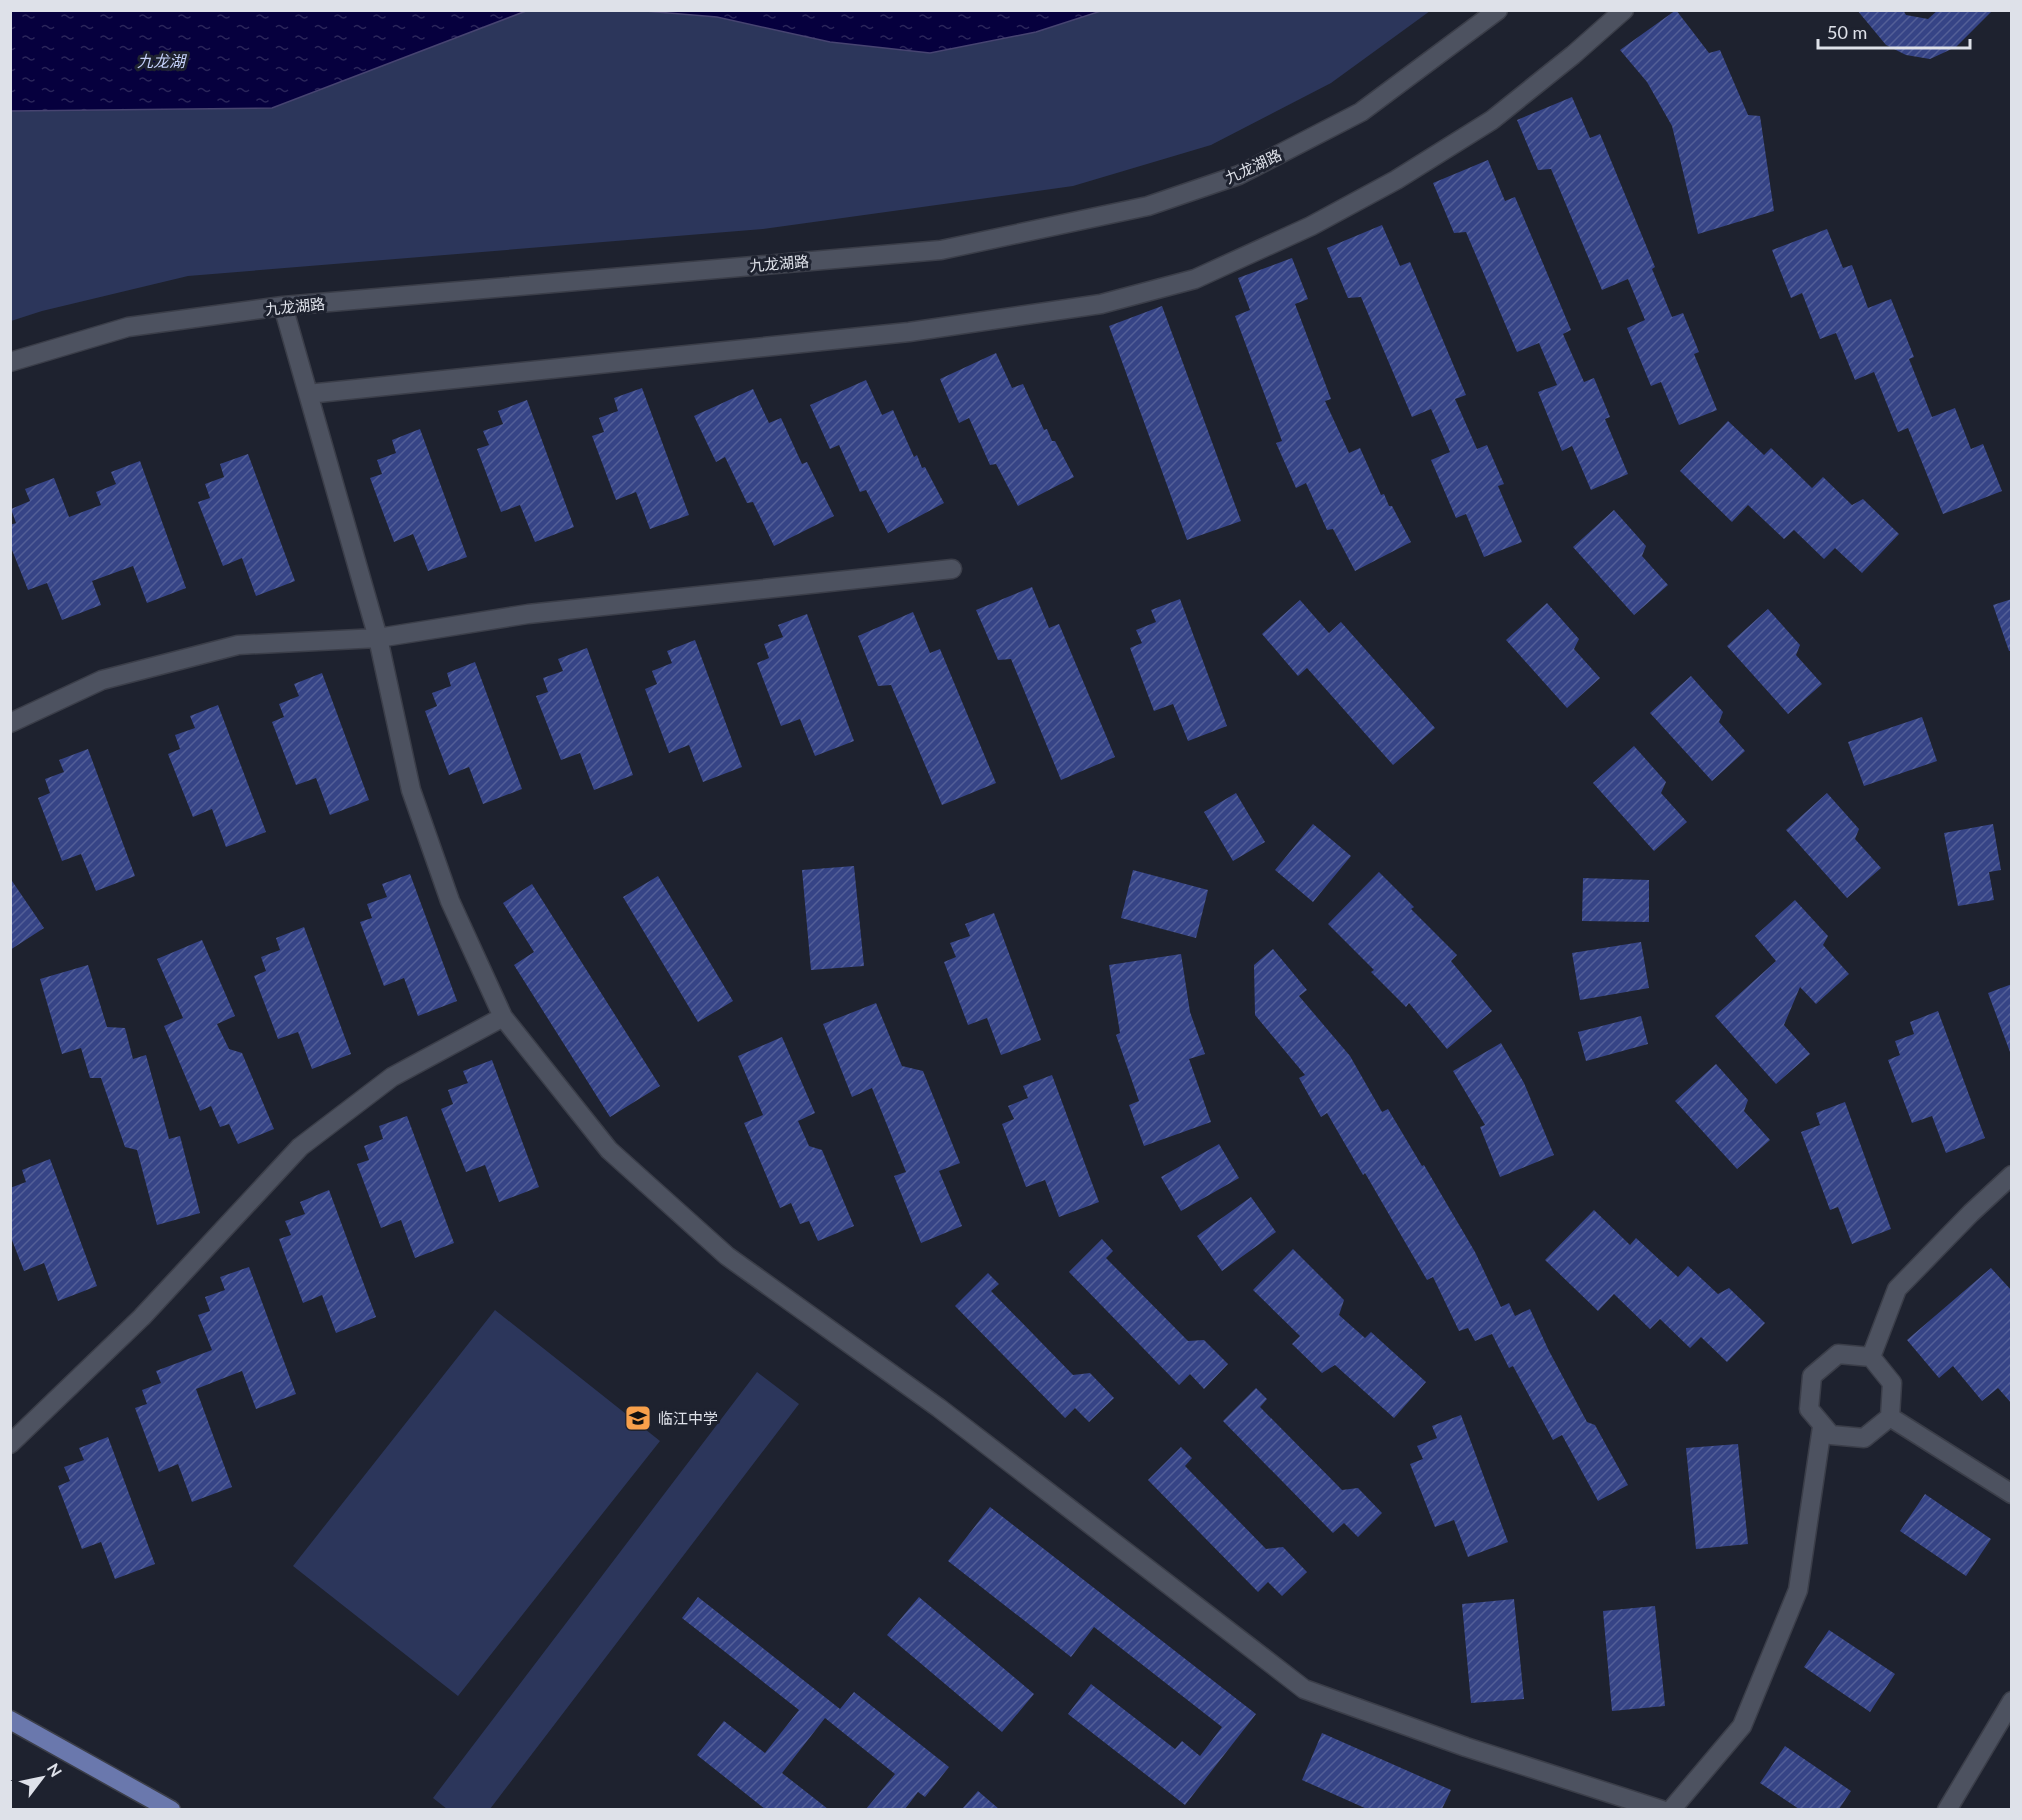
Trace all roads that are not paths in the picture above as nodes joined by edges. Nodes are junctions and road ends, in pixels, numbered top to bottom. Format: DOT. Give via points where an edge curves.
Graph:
graph roads {
  1 [pos="1497,10"];
  2 [pos="1624,10"];
  3 [pos="283,306"];
  4 [pos="10,362"];
  5 [pos="308,394"];
  6 [pos="952,569"];
  7 [pos="378,638"];
  8 [pos="10,723"];
  9 [pos="503,1017"];
  10 [pos="2012,1175"];
  11 [pos="1871,1357"];
  12 [pos="1890,1417"];
  13 [pos="1822,1427"];
  14 [pos="10,1444"];
  15 [pos="2012,1494"];
  16 [pos="2012,1701"];
  17 [pos="10,1720"];
  18 [pos="171,1809"];
  19 [pos="1662,1809"];
  20 [pos="1671,1809"];
  21 [pos="1947,1809"];
  1 -- 3 [label="street, 九龙湖路" via="1361,112 1239,175 1148,206 941,250"];
  2 -- 5 [label="street" via="1473,132 1311,226 1195,279 1101,304 909,332"];
  3 -- 4 [label="street, 九龙湖路" via="128,327"];
  3 -- 5 [label="street"];
  5 -- 7 [label="street"];
  6 -- 7 [label="street" via="528,614"];
  7 -- 8 [label="street" via="238,645 102,680"];
  7 -- 9 [label="street" via="411,790 450,901"];
  9 -- 14 [label="street" via="392,1077 300,1147 142,1317"];
  9 -- 19 [label="street" via="609,1150 728,1256 939,1408 1304,1689 1466,1748"];
  10 -- 11 [label="street" via="1897,1289"];
  11 -- 12 [label="street" via="1893,1383"];
  11 -- 13 [label="street" via="1838,1354 1812,1376 1809,1409"];
  12 -- 13 [label="street" via="1864,1438 1831,1435"];
  12 -- 15 [label="street"];
  13 -- 20 [label="street" via="1797,1590 1742,1726"];
  16 -- 21 [label="street"];
  17 -- 18 [label="main road"];
}
